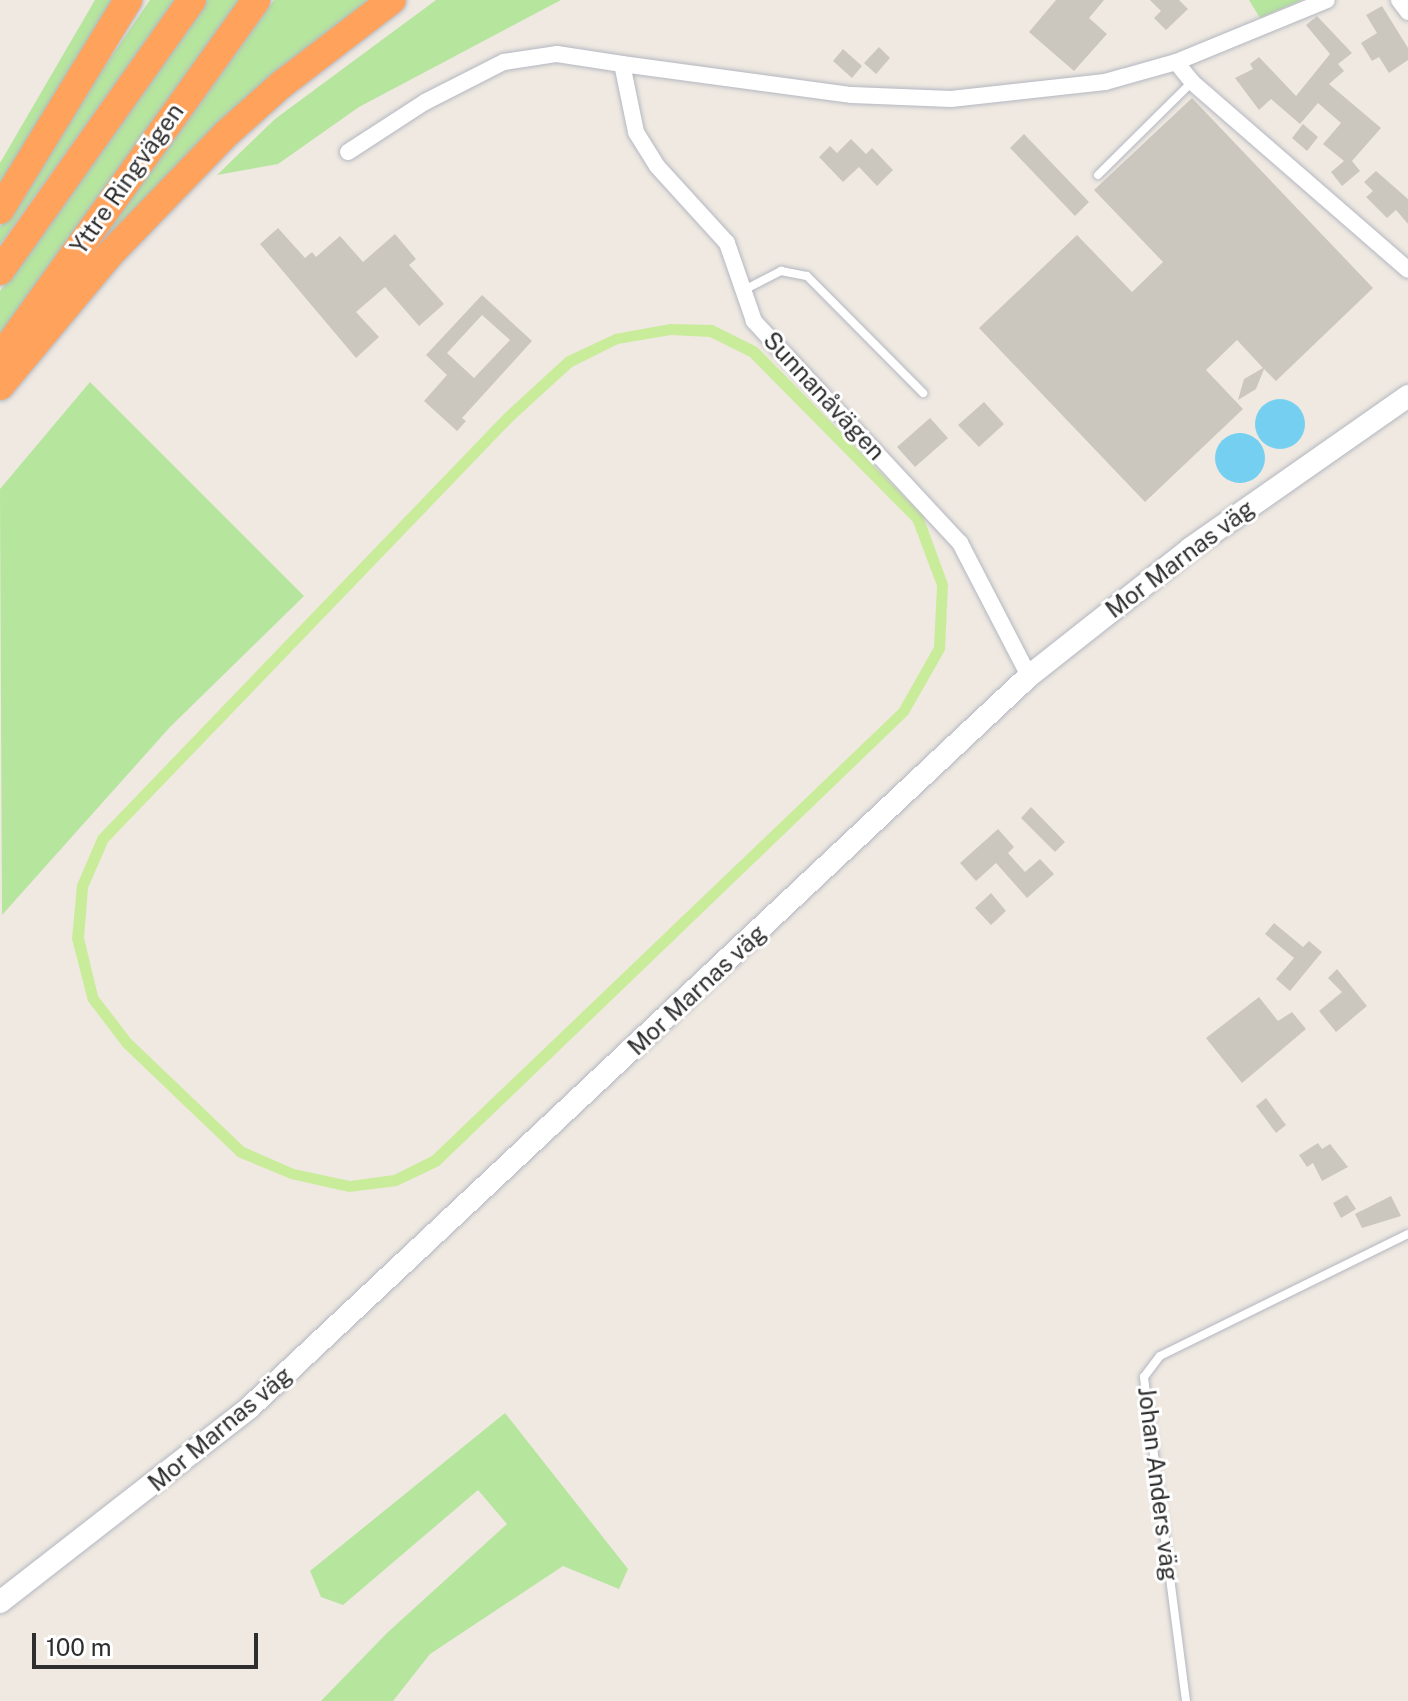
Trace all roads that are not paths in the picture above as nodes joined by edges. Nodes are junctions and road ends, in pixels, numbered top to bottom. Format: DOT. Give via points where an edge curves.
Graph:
graph roads {
  1 [pos="128,0"];
  2 [pos="141,0"];
  3 [pos="192,0"];
  4 [pos="256,0"];
  5 [pos="392,0"];
  6 [pos="1327,0"];
  7 [pos="1399,0"];
  8 [pos="1408,12"];
  9 [pos="1176,62"];
  10 [pos="622,64"];
  11 [pos="1192,82"];
  12 [pos="63,105"];
  13 [pos="348,152"];
  14 [pos="1098,175"];
  15 [pos="0,210"];
  16 [pos="1408,270"];
  17 [pos="0,271"];
  18 [pos="744,290"];
  19 [pos="0,358"];
  20 [pos="0,386"];
  21 [pos="923,393"];
  22 [pos="1408,396"];
  23 [pos="1029,676"];
  24 [pos="1408,1234"];
  25 [pos="0,1602"];
  26 [pos="1186,1701"];
  1 -- 12 [label="highway"];
  2 -- 12 [label="highway"];
  3 -- 17 [label="highway, Yttre Ringvägen"];
  4 -- 19 [label="highway, Yttre Ringvägen"];
  5 -- 20 [label="highway" via="282,84 216,144 109,255"];
  6 -- 9 [label="street"];
  7 -- 8 [label="street"];
  9 -- 10 [label="street" via="1105,82 951,99 852,95"];
  9 -- 11 [label="street"];
  10 -- 13 [label="street" via="557,54 504,62 425,102"];
  10 -- 18 [label="street, Sunnanåvägen" via="636,132 657,166 727,243"];
  11 -- 14 [label="lane"];
  11 -- 16 [label="street"];
  12 -- 15 [label="highway"];
  18 -- 21 [label="lane" via="781,271 807,276"];
  18 -- 23 [label="street, Sunnanåvägen" via="754,321 960,543"];
  22 -- 23 [label="street, Mor Marnas väg" via="1191,548"];
  23 -- 25 [label="street, Mor Marnas väg" via="249,1408"];
  24 -- 26 [label="lane, Johan Anders väg" via="1160,1356 1144,1377"];
}
